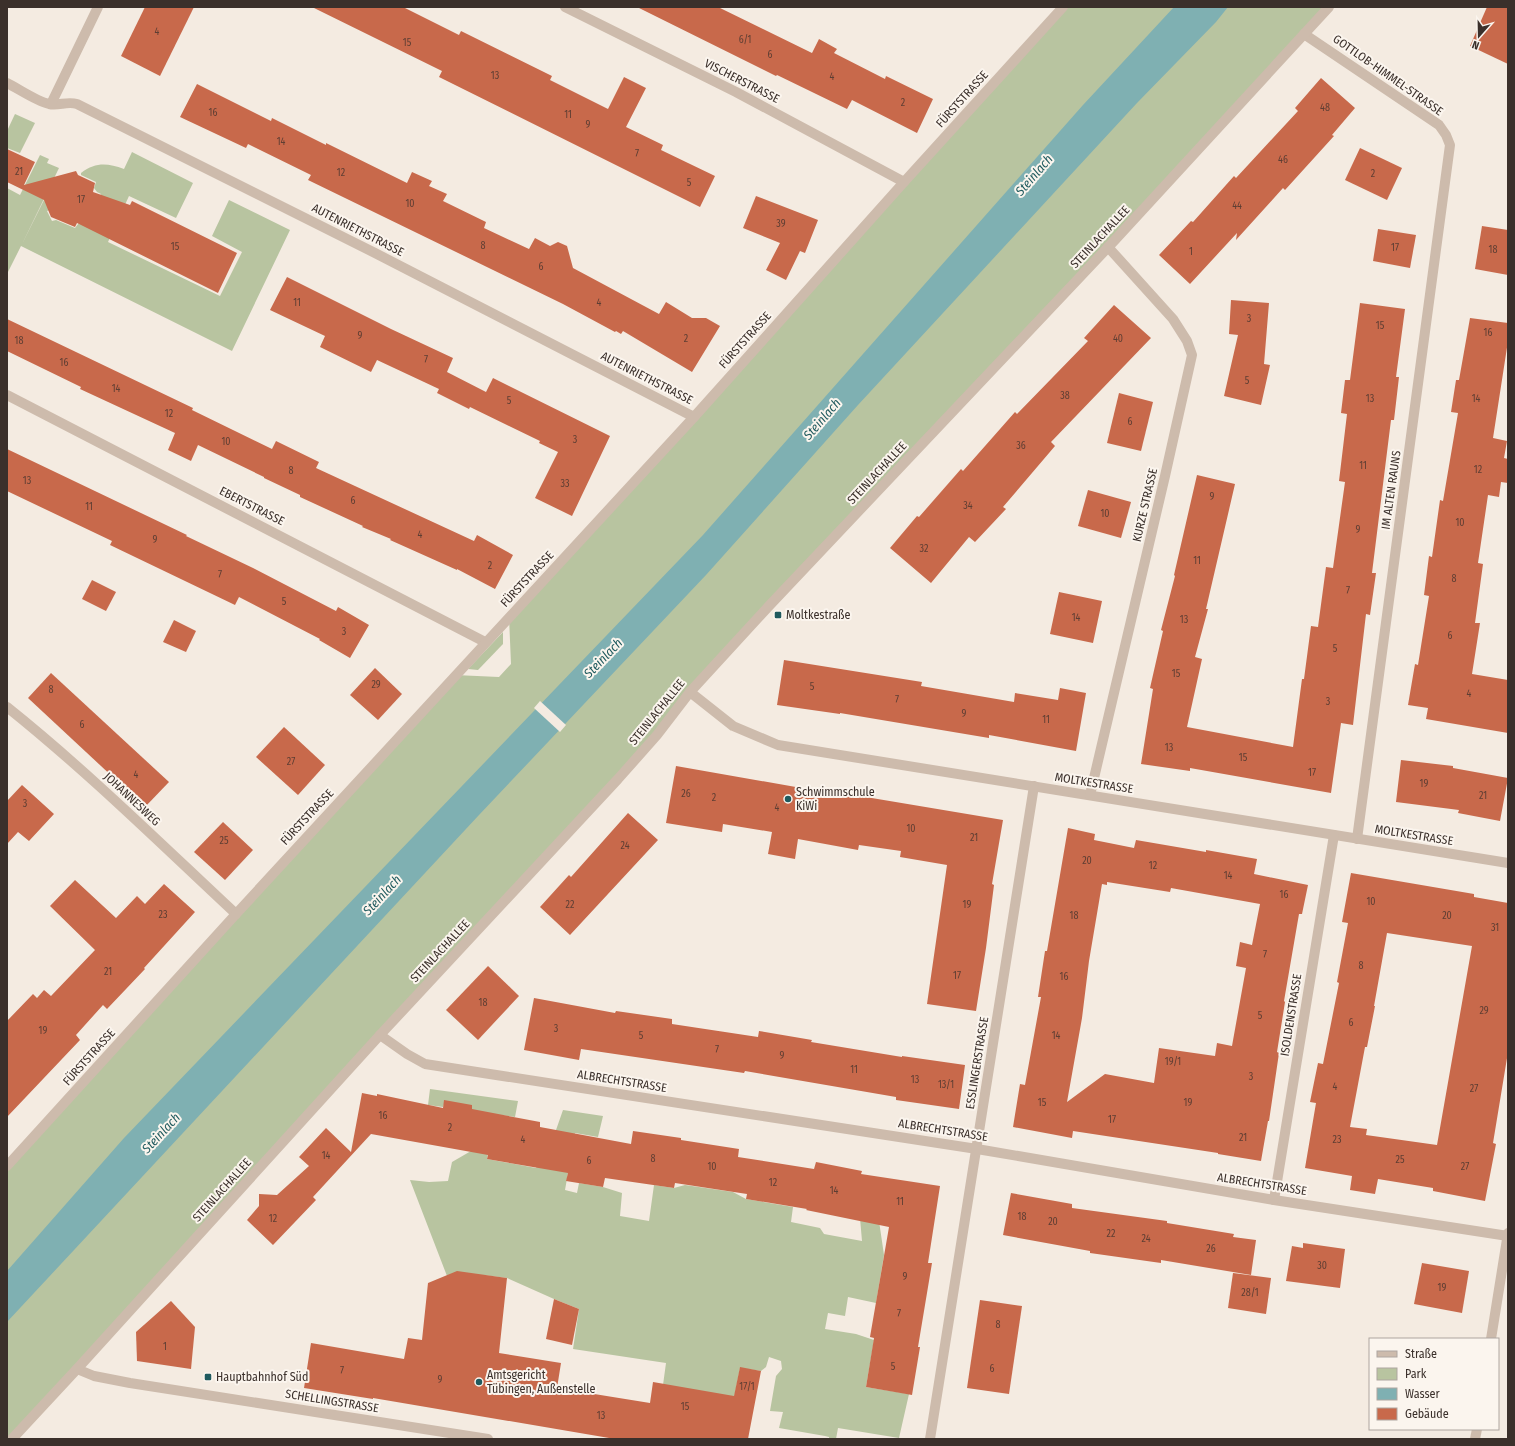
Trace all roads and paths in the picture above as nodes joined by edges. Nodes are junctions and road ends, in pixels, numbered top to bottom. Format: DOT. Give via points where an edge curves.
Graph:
graph roads {
  1 [pos="98,7"];
  2 [pos="565,7"];
  3 [pos="1064,7"];
  4 [pos="1330,7"];
  5 [pos="1304,34"];
  6 [pos="7,83"];
  7 [pos="51,104"];
  8 [pos="1450,145"];
  9 [pos="904,182"];
  10 [pos="1108,247"];
  11 [pos="7,395"];
  12 [pos="694,417"];
  13 [pos="485,642"];
  14 [pos="690,692"];
  15 [pos="7,707"];
  16 [pos="1034,786"];
  17 [pos="1090,795"];
  18 [pos="1334,835"];
  19 [pos="1356,839"];
  20 [pos="1508,863"];
  21 [pos="236,914"];
  22 [pos="380,1035"];
  23 [pos="977,1149"];
  24 [pos="7,1166"];
  25 [pos="1274,1200"];
  26 [pos="1508,1235"];
  27 [pos="1491,1338"];
  28 [pos="77,1369"];
  29 [pos="12,1439"];
  30 [pos="488,1439"];
  31 [pos="930,1439"];
  1 -- 7 [label="street"];
  2 -- 9 [label="street, VISCHERSTRASSE" via="736,92"];
  3 -- 9 [label="street, FÜRSTSTRASSE"];
  4 -- 5 [label="street, STEINLACHALLEE"];
  5 -- 8 [label="street, GOTTLOB-HIMMEL-STRASSE" via="1439,125"];
  5 -- 10 [label="street, STEINLACHALLEE"];
  6 -- 7 [label="street, AUTENRIETHSTRASSE" via="44,103"];
  7 -- 12 [label="street, AUTENRIETHSTRASSE" via="77,104 375,252"];
  8 -- 19 [label="street, IM ALTEN RAUNS"];
  9 -- 12 [label="street, FÜRSTSTRASSE"];
  10 -- 14 [label="street, STEINLACHALLEE"];
  10 -- 17 [label="street, KURZE STRASSE" via="1173,319 1188,341 1192,355"];
  11 -- 13 [label="street, EBERTSTRASSE"];
  12 -- 13 [label="street, FÜRSTSTRASSE"];
  13 -- 21 [label="street, FÜRSTSTRASSE"];
  14 -- 16 [label="street, MOLTKESTRASSE" via="733,726 778,745"];
  14 -- 22 [label="street, STEINLACHALLEE" via="618,779"];
  15 -- 21 [label="street, JOHANNESWEG" via="39,733"];
  16 -- 17 [label="street, MOLTKESTRASSE"];
  16 -- 23 [label="street, ESSLINGERSTRASSE"];
  17 -- 18 [label="street, MOLTKESTRASSE"];
  18 -- 19 [label="street, MOLTKESTRASSE"];
  18 -- 25 [label="street, ISOLDENSTRASSE"];
  19 -- 20 [label="street, MOLTKESTRASSE"];
  21 -- 24 [label="street, FÜRSTSTRASSE"];
  22 -- 23 [label="street, ALBRECHTSTRASSE" via="425,1064"];
  22 -- 28 [label="street, STEINLACHALLEE"];
  23 -- 25 [label="street, ALBRECHTSTRASSE"];
  23 -- 31 [label="street, ESSLINGERSTRASSE"];
  25 -- 26 [label="street, ALBRECHTSTRASSE"];
  26 -- 27 [label="street"];
  28 -- 29 [label="street, STEINLACHALLEE"];
  28 -- 30 [label="street, SCHELLINGSTRASSE" via="94,1376 130,1383"];
}
